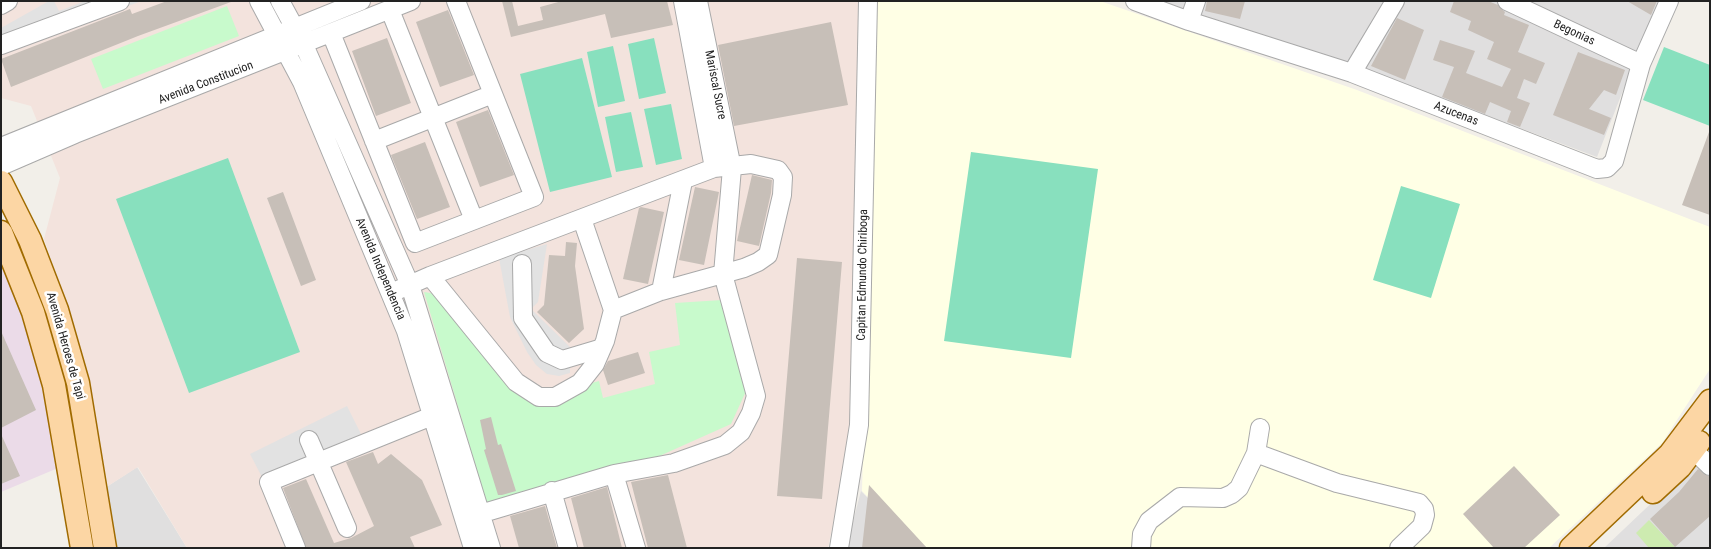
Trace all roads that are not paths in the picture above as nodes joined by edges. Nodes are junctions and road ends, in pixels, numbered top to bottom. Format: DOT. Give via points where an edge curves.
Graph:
graph roads {
  1 [pos="8,1"];
  2 [pos="120,1"];
  3 [pos="259,1"];
  4 [pos="280,1"];
  5 [pos="361,1"];
  6 [pos="411,1"];
  7 [pos="456,1"];
  8 [pos="683,1"];
  9 [pos="698,1"];
  10 [pos="868,1"];
  11 [pos="1135,1"];
  12 [pos="1196,1"];
  13 [pos="1395,1"];
  14 [pos="1507,1"];
  15 [pos="1669,1"];
  16 [pos="1,5"];
  17 [pos="390,10"];
  18 [pos="1189,21"];
  19 [pos="296,28"];
  20 [pos="331,33"];
  21 [pos="281,44"];
  22 [pos="1,45"];
  23 [pos="304,45"];
  24 [pos="1641,64"];
  25 [pos="1352,73"];
  26 [pos="493,94"];
  27 [pos="433,118"];
  28 [pos="374,141"];
  29 [pos="1,147"];
  30 [pos="1,166"];
  31 [pos="723,168"];
  32 [pos="683,181"];
  33 [pos="1,182"];
  34 [pos="582,219"];
  35 [pos="474,220"];
  36 [pos="1,232"];
  37 [pos="522,264"];
  38 [pos="723,274"];
  39 [pos="430,276"];
  40 [pos="410,284"];
  41 [pos="661,291"];
  42 [pos="390,293"];
  43 [pos="612,310"];
  44 [pos="602,348"];
  45 [pos="1710,401"];
  46 [pos="432,416"];
  47 [pos="1710,427"];
  48 [pos="1260,428"];
  49 [pos="309,440"];
  50 [pos="1688,444"];
  51 [pos="1256,453"];
  52 [pos="318,462"];
  53 [pos="1710,466"];
  54 [pos="614,474"];
  55 [pos="552,491"];
  56 [pos="480,514"];
  57 [pos="347,528"];
  58 [pos="844,530"];
  59 [pos="1582,546"];
  60 [pos="82,548"];
  61 [pos="105,548"];
  62 [pos="296,548"];
  63 [pos="473,548"];
  64 [pos="490,548"];
  65 [pos="568,548"];
  66 [pos="636,548"];
  67 [pos="839,548"];
  68 [pos="845,548"];
  69 [pos="1141,548"];
  70 [pos="1399,548"];
  1 -- 16 [label="street"];
  2 -- 22 [label="street"];
  3 -- 21 [label="street, Avenida Independencia"];
  4 -- 19 [label="street, Avenida Independencia"];
  5 -- 19 [label="street, Avenida Constitucion"];
  6 -- 17 [label="street, Avenida Constitucion"];
  7 -- 26 [label="street"];
  8 -- 31 [label="street, Mariscal Sucre"];
  9 -- 31 [label="street, Mariscal Sucre"];
  10 -- 58 [label="street, Capitan Edmundo Chiriboga" via="860,425"];
  11 -- 18 [label="street, Azucenas"];
  12 -- 18 [label="street"];
  13 -- 25 [label="street"];
  14 -- 24 [label="street, Begonias"];
  15 -- 24 [label="street, Azucenas"];
  17 -- 20 [label="street, Avenida Constitucion"];
  17 -- 27 [label="street"];
  18 -- 25 [label="street, Azucenas"];
  19 -- 21 [label="street, Avenida Constitucion"];
  19 -- 23 [label="street, Avenida Independencia"];
  20 -- 23 [label="street, Avenida Constitucion"];
  20 -- 28 [label="street"];
  21 -- 23 [label="street, Avenida Constitucion"];
  21 -- 29 [label="street, Avenida Constitucion"];
  21 -- 30 [label="street, Avenida Constitucion"];
  21 -- 42 [label="street, Avenida Independencia" via="302,82"];
  23 -- 40 [label="street, Avenida Independencia"];
  24 -- 25 [label="street, Azucenas" via="1614,161 1607,168 1597,169"];
  26 -- 27 [label="street"];
  26 -- 35 [label="street" via="534,197"];
  27 -- 28 [label="street"];
  27 -- 35 [label="street"];
  28 -- 35 [label="street" via="415,243"];
  31 -- 32 [label="street"];
  31 -- 38 [label="street"];
  31 -- 38 [label="street" via="751,164 778,170 783,177 768,255 758,262"];
  32 -- 34 [label="street"];
  32 -- 41 [label="street"];
  33 -- 61 [label="main road, Avenida Heroes de Tapi" via="34,249 78,383"];
  34 -- 39 [label="street"];
  34 -- 43 [label="street"];
  36 -- 60 [label="main road, Avenida Heroes de Tapi" via="34,312 54,385"];
  37 -- 44 [label="street" via="524,318 547,353 562,360"];
  38 -- 41 [label="street"];
  38 -- 54 [label="street" via="756,396 752,413 741,432 725,445 674,463"];
  39 -- 40 [label="street"];
  39 -- 44 [label="street" via="516,382 539,397 555,397 580,383 595,364"];
  40 -- 42 [label="street"];
  40 -- 56 [label="street, Avenida Independencia"];
  41 -- 43 [label="street"];
  42 -- 46 [label="street, Avenida Independencia" via="406,331"];
  43 -- 44 [label="street"];
  45 -- 50 [label="main road"];
  46 -- 52 [label="street"];
  46 -- 63 [label="street, Avenida Independencia"];
  47 -- 50 [label="main road"];
  48 -- 51 [label="street"];
  49 -- 52 [label="street"];
  50 -- 53 [label="street"];
  50 -- 59 [label="main road" via="1636,488"];
  51 -- 69 [label="street" via="1239,488 1232,494 1223,498 1180,497 1149,521 1142,534"];
  51 -- 70 [label="street" via="1337,483 1418,504 1424,509 1422,526"];
  52 -- 57 [label="street"];
  52 -- 62 [label="street" via="270,482"];
  54 -- 55 [label="street"];
  54 -- 66 [label="street"];
  55 -- 56 [label="street"];
  55 -- 65 [label="street"];
  56 -- 64 [label="street, Avenida Independencia"];
  58 -- 67 [label="street, Capitan Edmundo Chiriboga"];
  58 -- 68 [label="street"];
}
